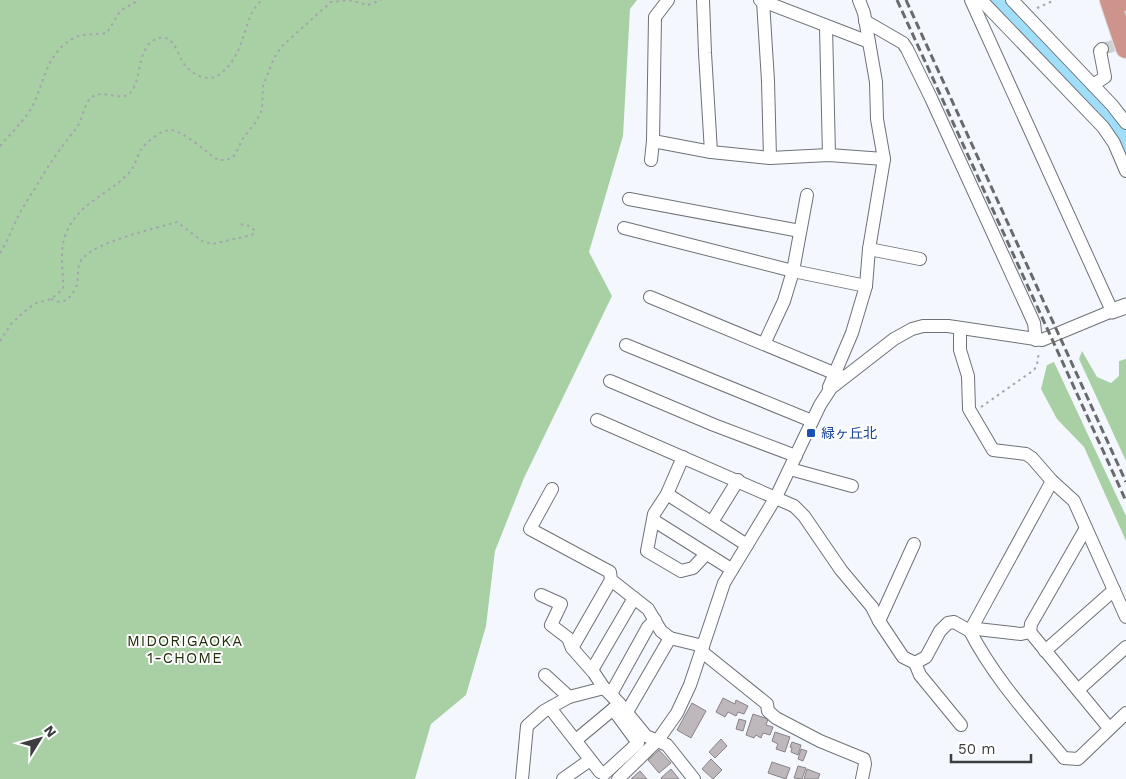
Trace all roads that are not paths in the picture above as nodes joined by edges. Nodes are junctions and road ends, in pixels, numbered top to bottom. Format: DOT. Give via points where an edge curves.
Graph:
graph roads {
  1 [pos="668,0"];
  2 [pos="703,0"];
  3 [pos="762,0"];
  4 [pos="858,0"];
  5 [pos="971,0"];
  6 [pos="980,0"];
  7 [pos="1012,0"];
  8 [pos="1110,0"];
  9 [pos="865,21"];
  10 [pos="826,26"];
  11 [pos="870,42"];
  12 [pos="1102,48"];
  13 [pos="1126,48"];
  14 [pos="1093,85"];
  15 [pos="1126,123"];
  16 [pos="653,142"];
  17 [pos="711,152"];
  18 [pos="829,155"];
  19 [pos="770,158"];
  20 [pos="884,159"];
  21 [pos="651,160"];
  22 [pos="1126,171"];
  23 [pos="807,195"];
  24 [pos="629,199"];
  25 [pos="624,228"];
  26 [pos="800,231"];
  27 [pos="868,249"];
  28 [pos="920,259"];
  29 [pos="792,271"];
  30 [pos="866,286"];
  31 [pos="650,297"];
  32 [pos="1119,309"];
  33 [pos="960,328"];
  34 [pos="1036,340"];
  35 [pos="764,344"];
  36 [pos="626,345"];
  37 [pos="839,376"];
  38 [pos="610,381"];
  39 [pos="597,420"];
  40 [pos="812,421"];
  41 [pos="796,456"];
  42 [pos="683,457"];
  43 [pos="790,469"];
  44 [pos="738,480"];
  45 [pos="1052,481"];
  46 [pos="852,486"];
  47 [pos="552,489"];
  48 [pos="667,494"];
  49 [pos="776,497"];
  50 [pos="653,520"];
  51 [pos="712,522"];
  52 [pos="1086,528"];
  53 [pos="914,544"];
  54 [pos="747,545"];
  55 [pos="706,554"];
  56 [pos="731,569"];
  57 [pos="611,580"];
  58 [pos="1114,590"];
  59 [pos="541,595"];
  60 [pos="634,598"];
  61 [pos="1126,617"];
  62 [pos="655,620"];
  63 [pos="879,621"];
  64 [pos="970,631"];
  65 [pos="1030,632"];
  66 [pos="670,638"];
  67 [pos="572,648"];
  68 [pos="1126,648"];
  69 [pos="702,649"];
  70 [pos="1045,651"];
  71 [pos="915,663"];
  72 [pos="592,670"];
  73 [pos="545,675"];
  74 [pos="1078,690"];
  75 [pos="569,697"];
  76 [pos="615,702"];
  77 [pos="550,708"];
  78 [pos="1126,713"];
  79 [pos="961,726"];
  80 [pos="1109,728"];
  81 [pos="576,740"];
  82 [pos="658,740"];
  83 [pos="590,760"];
  84 [pos="522,779"];
  85 [pos="563,779"];
  86 [pos="618,779"];
  87 [pos="694,779"];
  88 [pos="862,779"];
  1 -- 16 [label="street" via="655,16"];
  2 -- 17 [label="street"];
  3 -- 10 [label="street"];
  3 -- 19 [label="street"];
  4 -- 9 [label="street"];
  5 -- 32 [label="street"];
  6 -- 22 [label="street" via="1103,127"];
  7 -- 14 [label="street"];
  8 -- 13 [label="highway"];
  9 -- 11 [label="street"];
  9 -- 34 [label="street" via="903,43 907,49 1034,323"];
  10 -- 11 [label="street"];
  10 -- 18 [label="street"];
  11 -- 20 [label="street"];
  12 -- 14 [label="street" via="1105,77"];
  14 -- 15 [label="street"];
  16 -- 17 [label="street"];
  16 -- 21 [label="street"];
  17 -- 19 [label="street"];
  18 -- 19 [label="street"];
  18 -- 20 [label="street"];
  20 -- 27 [label="street"];
  23 -- 26 [label="street"];
  24 -- 26 [label="street"];
  25 -- 29 [label="street"];
  26 -- 29 [label="street"];
  27 -- 28 [label="street"];
  27 -- 30 [label="street"];
  29 -- 30 [label="street"];
  29 -- 35 [label="street" via="784,301"];
  30 -- 37 [label="street"];
  31 -- 35 [label="street"];
  32 -- 34 [label="street" via="1046,339"];
  33 -- 34 [label="street"];
  33 -- 37 [label="street" via="933,325 912,329"];
  33 -- 45 [label="street" via="960,350 968,376 969,409 993,450 1026,454"];
  35 -- 37 [label="street"];
  36 -- 40 [label="street"];
  37 -- 40 [label="street" via="822,399"];
  38 -- 41 [label="street"];
  39 -- 42 [label="street"];
  40 -- 41 [label="street"];
  41 -- 43 [label="street"];
  42 -- 44 [label="street"];
  42 -- 48 [label="street"];
  43 -- 46 [label="street"];
  43 -- 49 [label="street"];
  44 -- 49 [label="street"];
  44 -- 51 [label="street"];
  45 -- 52 [label="street" via="1074,501"];
  45 -- 64 [label="street"];
  47 -- 57 [label="street" via="530,529 610,572"];
  48 -- 50 [label="street"];
  48 -- 51 [label="street"];
  49 -- 54 [label="street"];
  49 -- 63 [label="street" via="794,506 804,516 841,570 872,606"];
  50 -- 55 [label="street"];
  50 -- 55 [label="street" via="647,551 681,571 692,568"];
  51 -- 54 [label="street"];
  52 -- 58 [label="street"];
  52 -- 65 [label="street" via="1031,624"];
  53 -- 63 [label="street"];
  54 -- 56 [label="street"];
  55 -- 56 [label="street"];
  56 -- 69 [label="street"];
  57 -- 60 [label="street"];
  57 -- 67 [label="street"];
  58 -- 61 [label="street"];
  58 -- 70 [label="street"];
  59 -- 67 [label="street" via="561,604 551,624 568,638"];
  60 -- 62 [label="street" via="648,609"];
  60 -- 72 [label="street"];
  62 -- 66 [label="street"];
  62 -- 76 [label="street" via="648,626 612,692"];
  63 -- 71 [label="street" via="903,657"];
  64 -- 65 [label="street"];
  64 -- 71 [label="street" via="954,622 948,623 926,657"];
  64 -- 80 [label="street" via="1013,696 1064,758 1078,759"];
  65 -- 70 [label="street"];
  66 -- 69 [label="street"];
  66 -- 76 [label="street"];
  67 -- 72 [label="street"];
  68 -- 74 [label="street"];
  69 -- 82 [label="street" via="684,700"];
  69 -- 88 [label="street" via="767,704 768,711 776,718 864,759"];
  70 -- 74 [label="street"];
  71 -- 79 [label="street" via="920,675"];
  72 -- 76 [label="street"];
  73 -- 75 [label="street"];
  74 -- 80 [label="street"];
  75 -- 76 [label="street"];
  75 -- 77 [label="street"];
  76 -- 81 [label="street"];
  76 -- 82 [label="street" via="646,736"];
  76 -- 83 [label="street" via="638,743 604,774"];
  77 -- 81 [label="street"];
  77 -- 84 [label="street" via="527,726"];
  78 -- 80 [label="street"];
  81 -- 83 [label="street"];
  82 -- 86 [label="street"];
  82 -- 87 [label="street" via="667,744"];
  83 -- 85 [label="street"];
}
